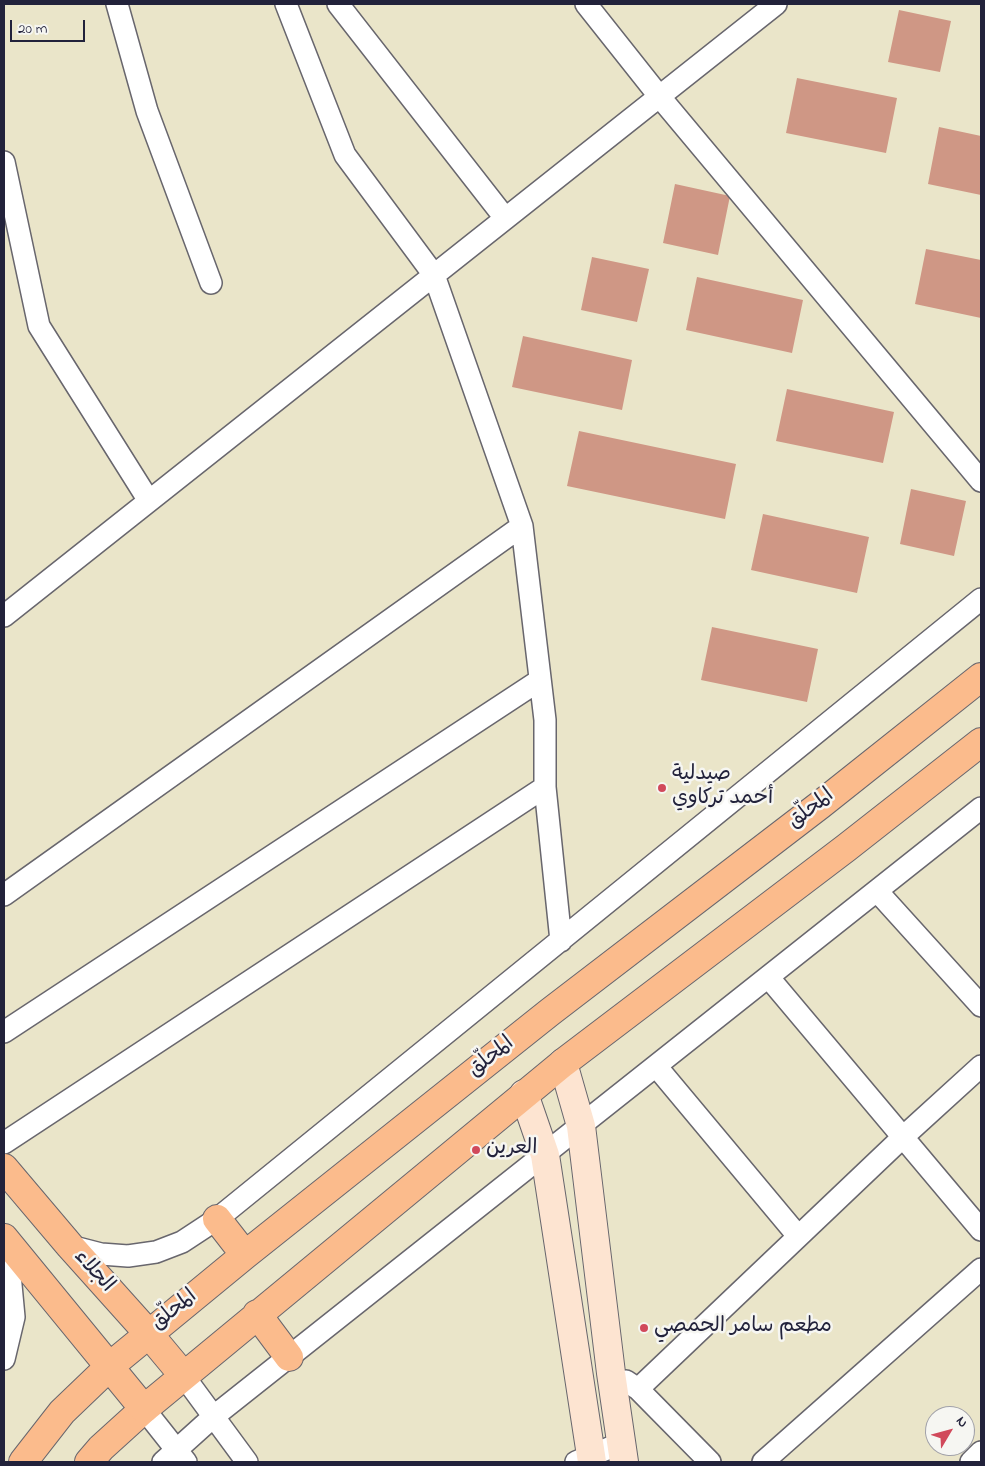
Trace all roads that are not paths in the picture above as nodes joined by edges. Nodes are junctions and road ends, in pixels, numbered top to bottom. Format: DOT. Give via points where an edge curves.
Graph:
graph roads {
  1 [pos="117,4"];
  2 [pos="286,4"];
  3 [pos="338,4"];
  4 [pos="586,4"];
  5 [pos="776,4"];
  6 [pos="659,96"];
  7 [pos="4,162"];
  8 [pos="506,218"];
  9 [pos="434,275"];
  10 [pos="211,283"];
  11 [pos="981,481"];
  12 [pos="149,501"];
  13 [pos="522,526"];
  14 [pos="981,600"];
  15 [pos="4,616"];
  16 [pos="981,677"];
  17 [pos="540,680"];
  18 [pos="981,742"];
  19 [pos="546,788"];
  20 [pos="981,808"];
  21 [pos="877,891"];
  22 [pos="4,895"];
  23 [pos="561,941"];
  24 [pos="769,978"];
  25 [pos="981,1006"];
  26 [pos="4,1032"];
  27 [pos="563,1063"];
  28 [pos="656,1066"];
  29 [pos="981,1066"];
  30 [pos="524,1094"];
  31 [pos="581,1126"];
  32 [pos="902,1137"];
  33 [pos="4,1144"];
  34 [pos="545,1155"];
  35 [pos="4,1168"];
  36 [pos="217,1219"];
  37 [pos="981,1230"];
  38 [pos="798,1236"];
  39 [pos="6,1240"];
  40 [pos="70,1246"];
  41 [pos="244,1255"];
  42 [pos="981,1269"];
  43 [pos="257,1314"];
  44 [pos="9,1318"];
  45 [pos="148,1333"];
  46 [pos="289,1357"];
  47 [pos="4,1359"];
  48 [pos="110,1366"];
  49 [pos="611,1373"];
  50 [pos="183,1376"];
  51 [pos="638,1389"];
  52 [pos="144,1409"];
  53 [pos="213,1417"];
  54 [pos="981,1452"];
  55 [pos="623,1453"];
  56 [pos="4,1454"];
  57 [pos="175,1458"];
  58 [pos="586,1460"];
  59 [pos="15,1462"];
  60 [pos="23,1462"];
  61 [pos="89,1462"];
  62 [pos="247,1462"];
  63 [pos="710,1462"];
  64 [pos="763,1462"];
  65 [pos="971,1462"];
  1 -- 10 [label="street" via="147,111"];
  2 -- 9 [label="street" via="345,155"];
  3 -- 8 [label="street"];
  4 -- 6 [label="street"];
  5 -- 6 [label="street"];
  6 -- 8 [label="street"];
  6 -- 11 [label="street"];
  7 -- 12 [label="street" via="39,326"];
  8 -- 9 [label="street"];
  9 -- 12 [label="street"];
  9 -- 13 [label="street"];
  12 -- 15 [label="street"];
  13 -- 17 [label="street"];
  13 -- 22 [label="street"];
  14 -- 23 [label="street"];
  16 -- 41 [label="main road, المحلّق"];
  17 -- 19 [label="street" via="545,720"];
  17 -- 26 [label="street"];
  18 -- 27 [label="main road"];
  19 -- 23 [label="street"];
  19 -- 33 [label="street"];
  20 -- 21 [label="street"];
  21 -- 24 [label="street"];
  21 -- 25 [label="street"];
  23 -- 36 [label="street"];
  24 -- 28 [label="street"];
  24 -- 32 [label="street"];
  27 -- 30 [label="main road"];
  27 -- 31 [label="main road"];
  28 -- 31 [label="street"];
  28 -- 38 [label="street"];
  29 -- 32 [label="street"];
  30 -- 34 [label="main road"];
  30 -- 43 [label="main road"];
  31 -- 34 [label="street"];
  31 -- 49 [label="main road"];
  32 -- 37 [label="street"];
  32 -- 38 [label="street"];
  34 -- 46 [label="street"];
  34 -- 58 [label="main road"];
  35 -- 40 [label="main road, الجلاء"];
  36 -- 40 [label="street" via="182,1242 156,1252 128,1256 101,1254"];
  36 -- 41 [label="main road"];
  38 -- 51 [label="street"];
  39 -- 44 [label="street"];
  39 -- 48 [label="main road"];
  40 -- 45 [label="main road, الجلاء"];
  41 -- 45 [label="main road, المحلّق"];
  42 -- 64 [label="street"];
  43 -- 46 [label="main road"];
  43 -- 50 [label="main road"];
  44 -- 47 [label="street"];
  45 -- 48 [label="main road, المحلّق"];
  45 -- 50 [label="main road, الجلاء"];
  46 -- 53 [label="street"];
  48 -- 52 [label="main road"];
  48 -- 60 [label="main road, المحلّق" via="62,1412"];
  49 -- 51 [label="street"];
  49 -- 55 [label="main road"];
  50 -- 52 [label="main road"];
  50 -- 53 [label="street"];
  51 -- 63 [label="street"];
  52 -- 57 [label="street"];
  52 -- 61 [label="main road"];
  53 -- 57 [label="street"];
  53 -- 62 [label="street"];
  54 -- 65 [label="street"];
  55 -- 58 [label="street"];
  56 -- 59 [label="main road"];
}
